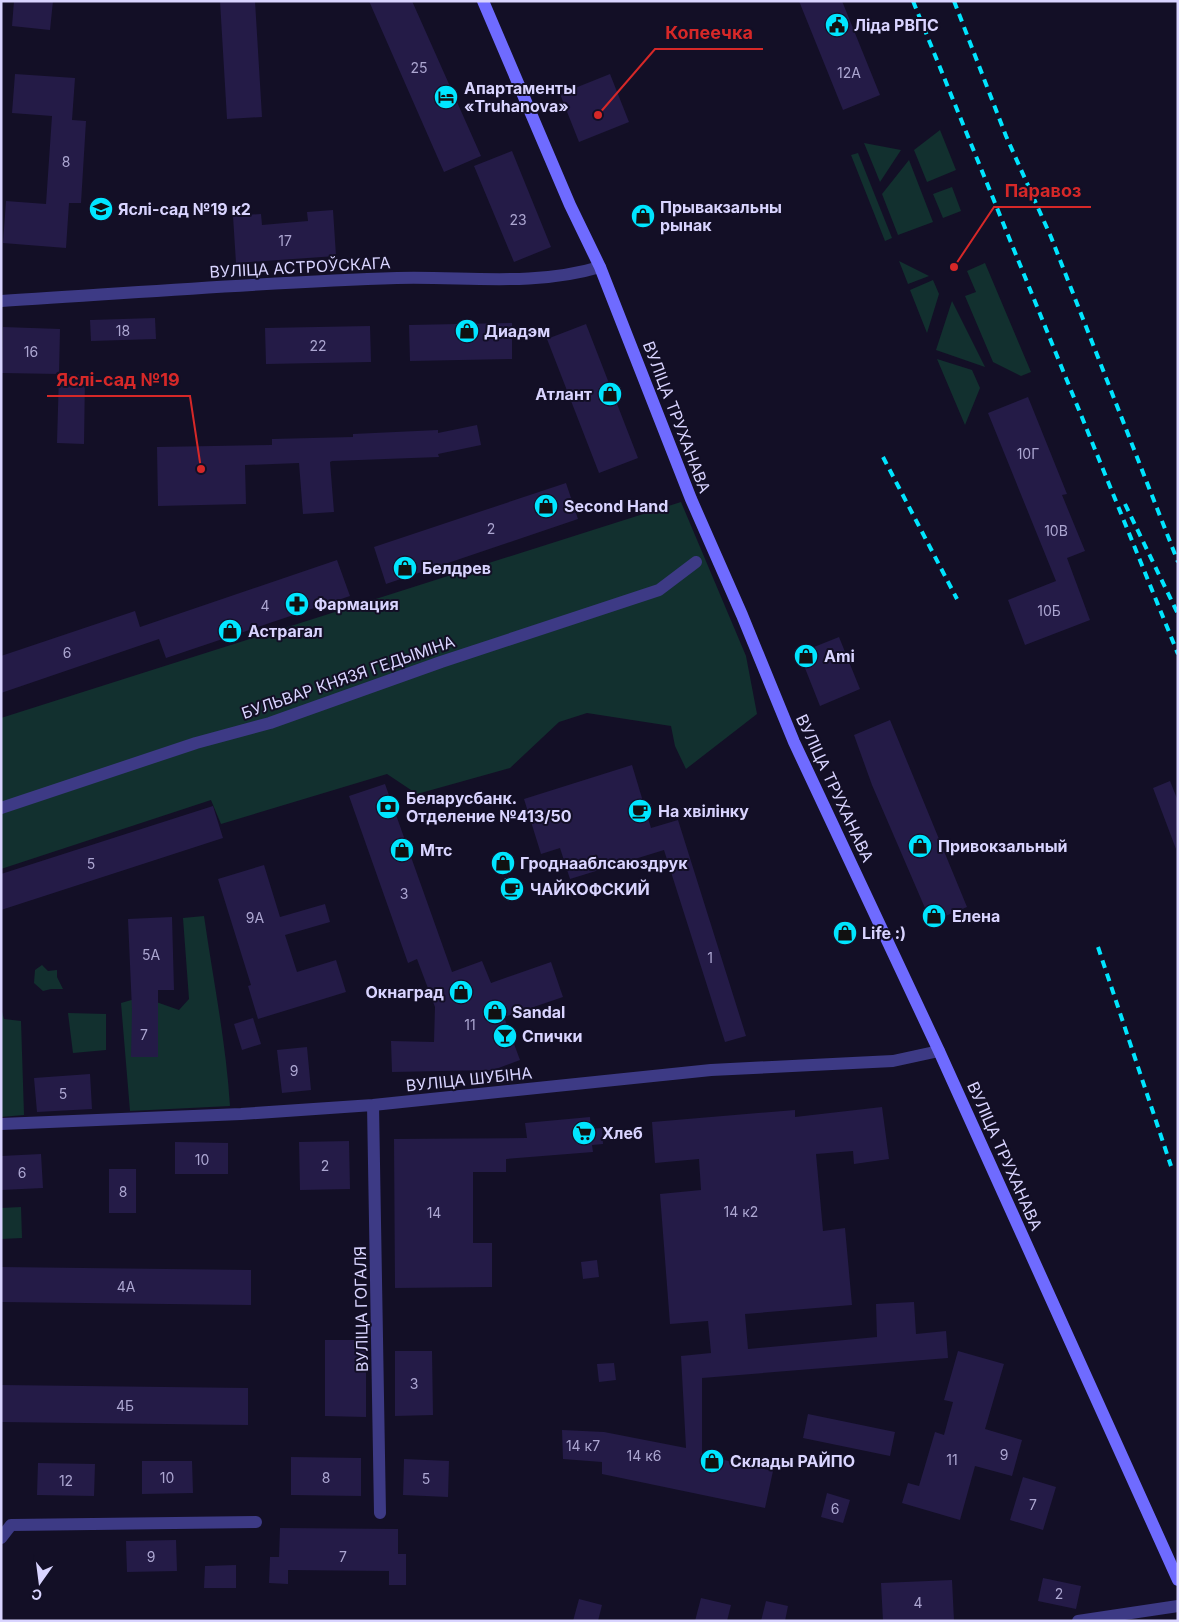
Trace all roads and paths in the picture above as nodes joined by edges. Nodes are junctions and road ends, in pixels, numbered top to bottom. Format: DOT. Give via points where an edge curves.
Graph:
graph roads {
  1 [pos="483,1"];
  2 [pos="600,267"];
  3 [pos="1,301"];
  4 [pos="696,562"];
  5 [pos="1,808"];
  6 [pos="939,1051"];
  7 [pos="373,1105"];
  8 [pos="1,1124"];
  9 [pos="380,1513"];
  10 [pos="256,1522"];
  11 [pos="1,1538"];
  12 [pos="1178,1580"];
  13 [pos="1178,1606"];
  14 [pos="1078,1621"];
  1 -- 2 [label="main road, ВУЛІЦА ТРУХАНАВА"];
  2 -- 3 [label="street, ВУЛІЦА АСТРОЎСКАГА" via="585,272 514,280 399,278"];
  2 -- 6 [label="main road, ВУЛІЦА ТРУХАНАВА" via="691,500 794,742"];
  4 -- 5 [label="street, БУЛЬВАР КНЯЗЯ ГЕДЫМІНА" via="659,590 270,723 196,743"];
  6 -- 7 [label="street, ВУЛІЦА ШУБІНА" via="893,1061 711,1070"];
  6 -- 12 [label="main road, ВУЛІЦА ТРУХАНАВА"];
  7 -- 8 [label="street, ВУЛІЦА ШУБІНА"];
  7 -- 9 [label="street, ВУЛІЦА ГОГАЛЯ"];
  10 -- 11 [label="street" via="11,1525"];
  13 -- 14 [label="street"];
}
